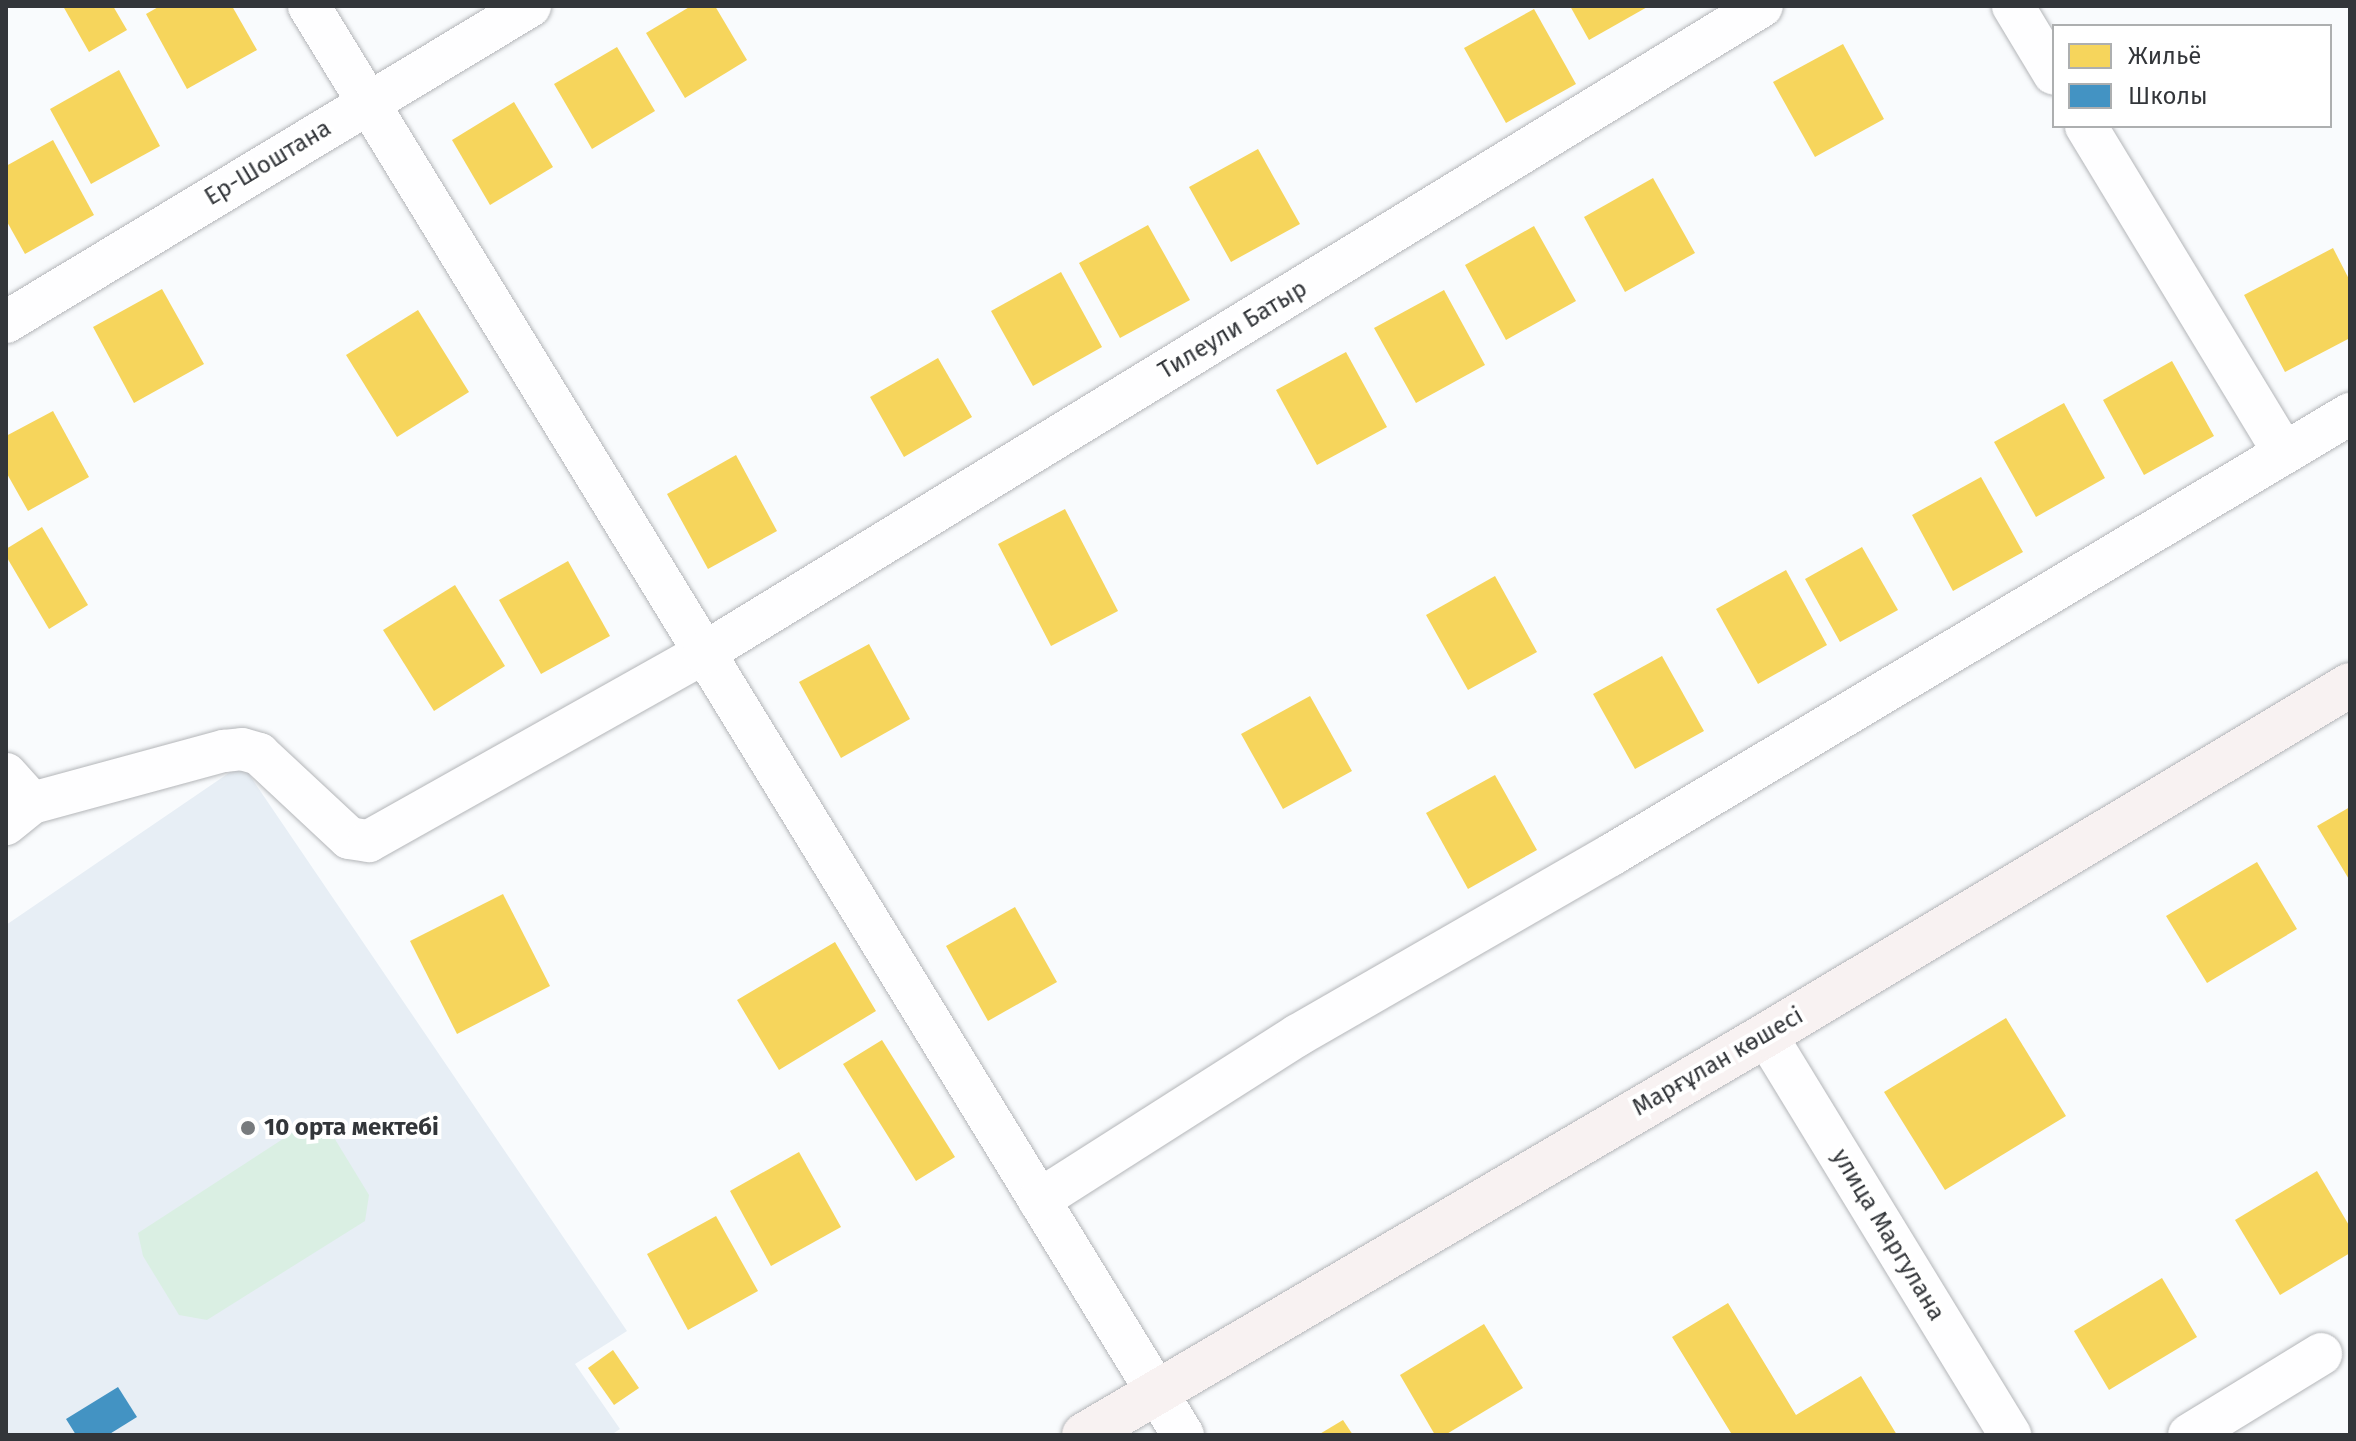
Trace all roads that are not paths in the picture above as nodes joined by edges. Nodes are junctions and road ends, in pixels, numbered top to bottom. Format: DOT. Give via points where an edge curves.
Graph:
graph roads {
  1 [pos="309,6"];
  2 [pos="530,6"];
  3 [pos="1762,6"];
  4 [pos="2013,6"];
  5 [pos="2052,71"];
  6 [pos="367,103"];
  7 [pos="2087,128"];
  8 [pos="6,322"];
  9 [pos="2350,414"];
  10 [pos="2284,453"];
  11 [pos="704,653"];
  12 [pos="2350,685"];
  13 [pos="15,800"];
  14 [pos="1766,1035"];
  15 [pos="1039,1200"];
  16 [pos="2321,1354"];
  17 [pos="1157,1392"];
  18 [pos="1084,1435"];
  19 [pos="1183,1435"];
  20 [pos="2010,1435"];
  21 [pos="2189,1435"];
  1 -- 6 [label="street"];
  2 -- 6 [label="street, Ер-Шоштана"];
  3 -- 11 [label="street, Тилеули Батыр"];
  4 -- 5 [label="street"];
  6 -- 8 [label="street, Ер-Шоштана"];
  6 -- 11 [label="street"];
  7 -- 10 [label="street"];
  9 -- 10 [label="street"];
  10 -- 15 [label="street" via="1611,855 1298,1035"];
  11 -- 13 [label="street, Тилеули Батыр" via="369,841 349,838 259,754 242,749"];
  11 -- 15 [label="street"];
  12 -- 14 [label="main road, Марғұлан көшесі"];
  14 -- 17 [label="main road, Марғұлан көшесі"];
  14 -- 20 [label="street, улица Маргулана"];
  15 -- 17 [label="street"];
  16 -- 21 [label="street"];
  17 -- 18 [label="main road, Марғұлан көшесі"];
  17 -- 19 [label="street"];
}
